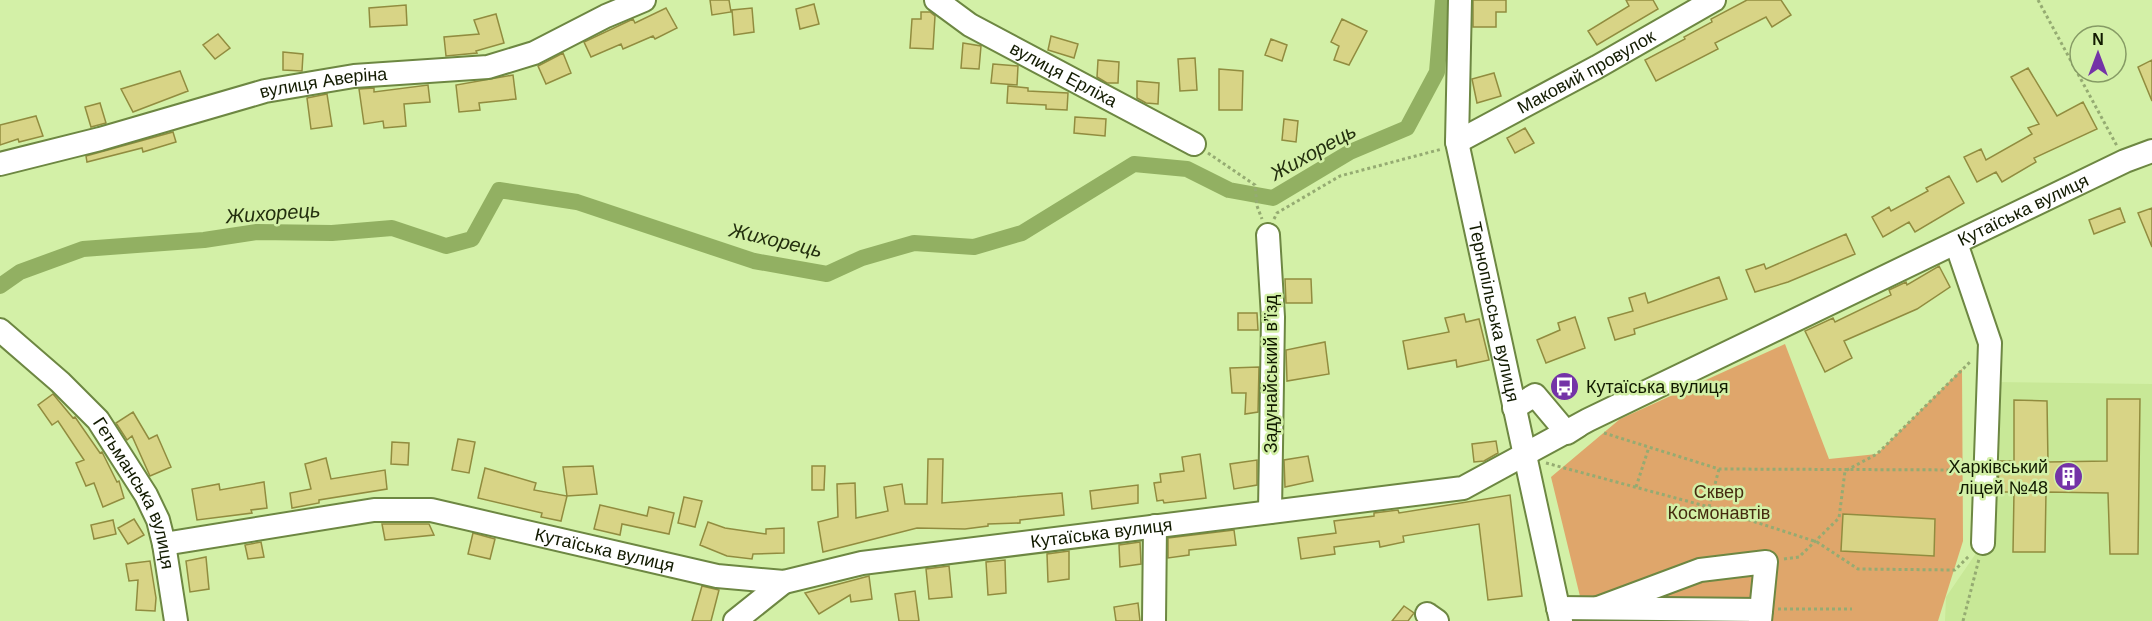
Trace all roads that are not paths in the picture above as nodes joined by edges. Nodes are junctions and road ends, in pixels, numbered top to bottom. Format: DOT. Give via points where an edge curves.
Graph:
graph roads {
  1 [pos="644,0"];
  2 [pos="936,0"];
  3 [pos="1460,0"];
  4 [pos="1714,0"];
  5 [pos="1457,142"];
  6 [pos="1194,144"];
  7 [pos="2152,151"];
  8 [pos="0,164"];
  9 [pos="1268,235"];
  10 [pos="1956,243"];
  11 [pos="0,330"];
  12 [pos="1514,408"];
  13 [pos="1579,425"];
  14 [pos="1524,457"];
  15 [pos="1270,512"];
  16 [pos="1155,526"];
  17 [pos="1983,543"];
  18 [pos="164,544"];
  19 [pos="783,582"];
  20 [pos="1598,608"];
  21 [pos="1559,615"];
  22 [pos="1761,615"];
  23 [pos="176,621"];
  24 [pos="735,621"];
  25 [pos="1154,621"];
  1 -- 8 [label="street, вулиця Аверіна" via="534,53 488,67 354,76 265,92"];
  2 -- 6 [label="street, вулиця Ерліха" via="970,25"];
  3 -- 5 [label="street, Тернопільська вулиця"];
  4 -- 5 [label="street, Маковий провулок"];
  5 -- 12 [label="street, Тернопільська вулиця"];
  7 -- 10 [label="street, Кутаїська вулиця"];
  9 -- 15 [label="street, Задунайський в’їзд" via="1273,317"];
  10 -- 13 [label="street, Кутаїська вулиця"];
  10 -- 17 [label="street" via="1990,343"];
  11 -- 18 [label="street, Гетьманська вулиця" via="98,420 146,495"];
  12 -- 13 [label="street" via="1535,394 1566,433"];
  12 -- 14 [label="street, Тернопільська вулиця"];
  13 -- 14 [label="street, Кутаїська вулиця"];
  14 -- 15 [label="street, Кутаїська вулиця" via="1463,488"];
  14 -- 21 [label="street, Тернопільська вулиця"];
  15 -- 16 [label="street, Кутаїська вулиця"];
  16 -- 19 [label="street, Кутаїська вулиця" via="862,563"];
  16 -- 25 [label="street"];
  18 -- 19 [label="street, Кутаїська вулиця" via="374,510 431,510 717,576"];
  18 -- 23 [label="street, Гетьманська вулиця"];
  19 -- 24 [label="street"];
  20 -- 21 [label="street"];
  20 -- 22 [label="street"];
  20 -- 22 [label="street" via="1700,570 1766,562"];
}
